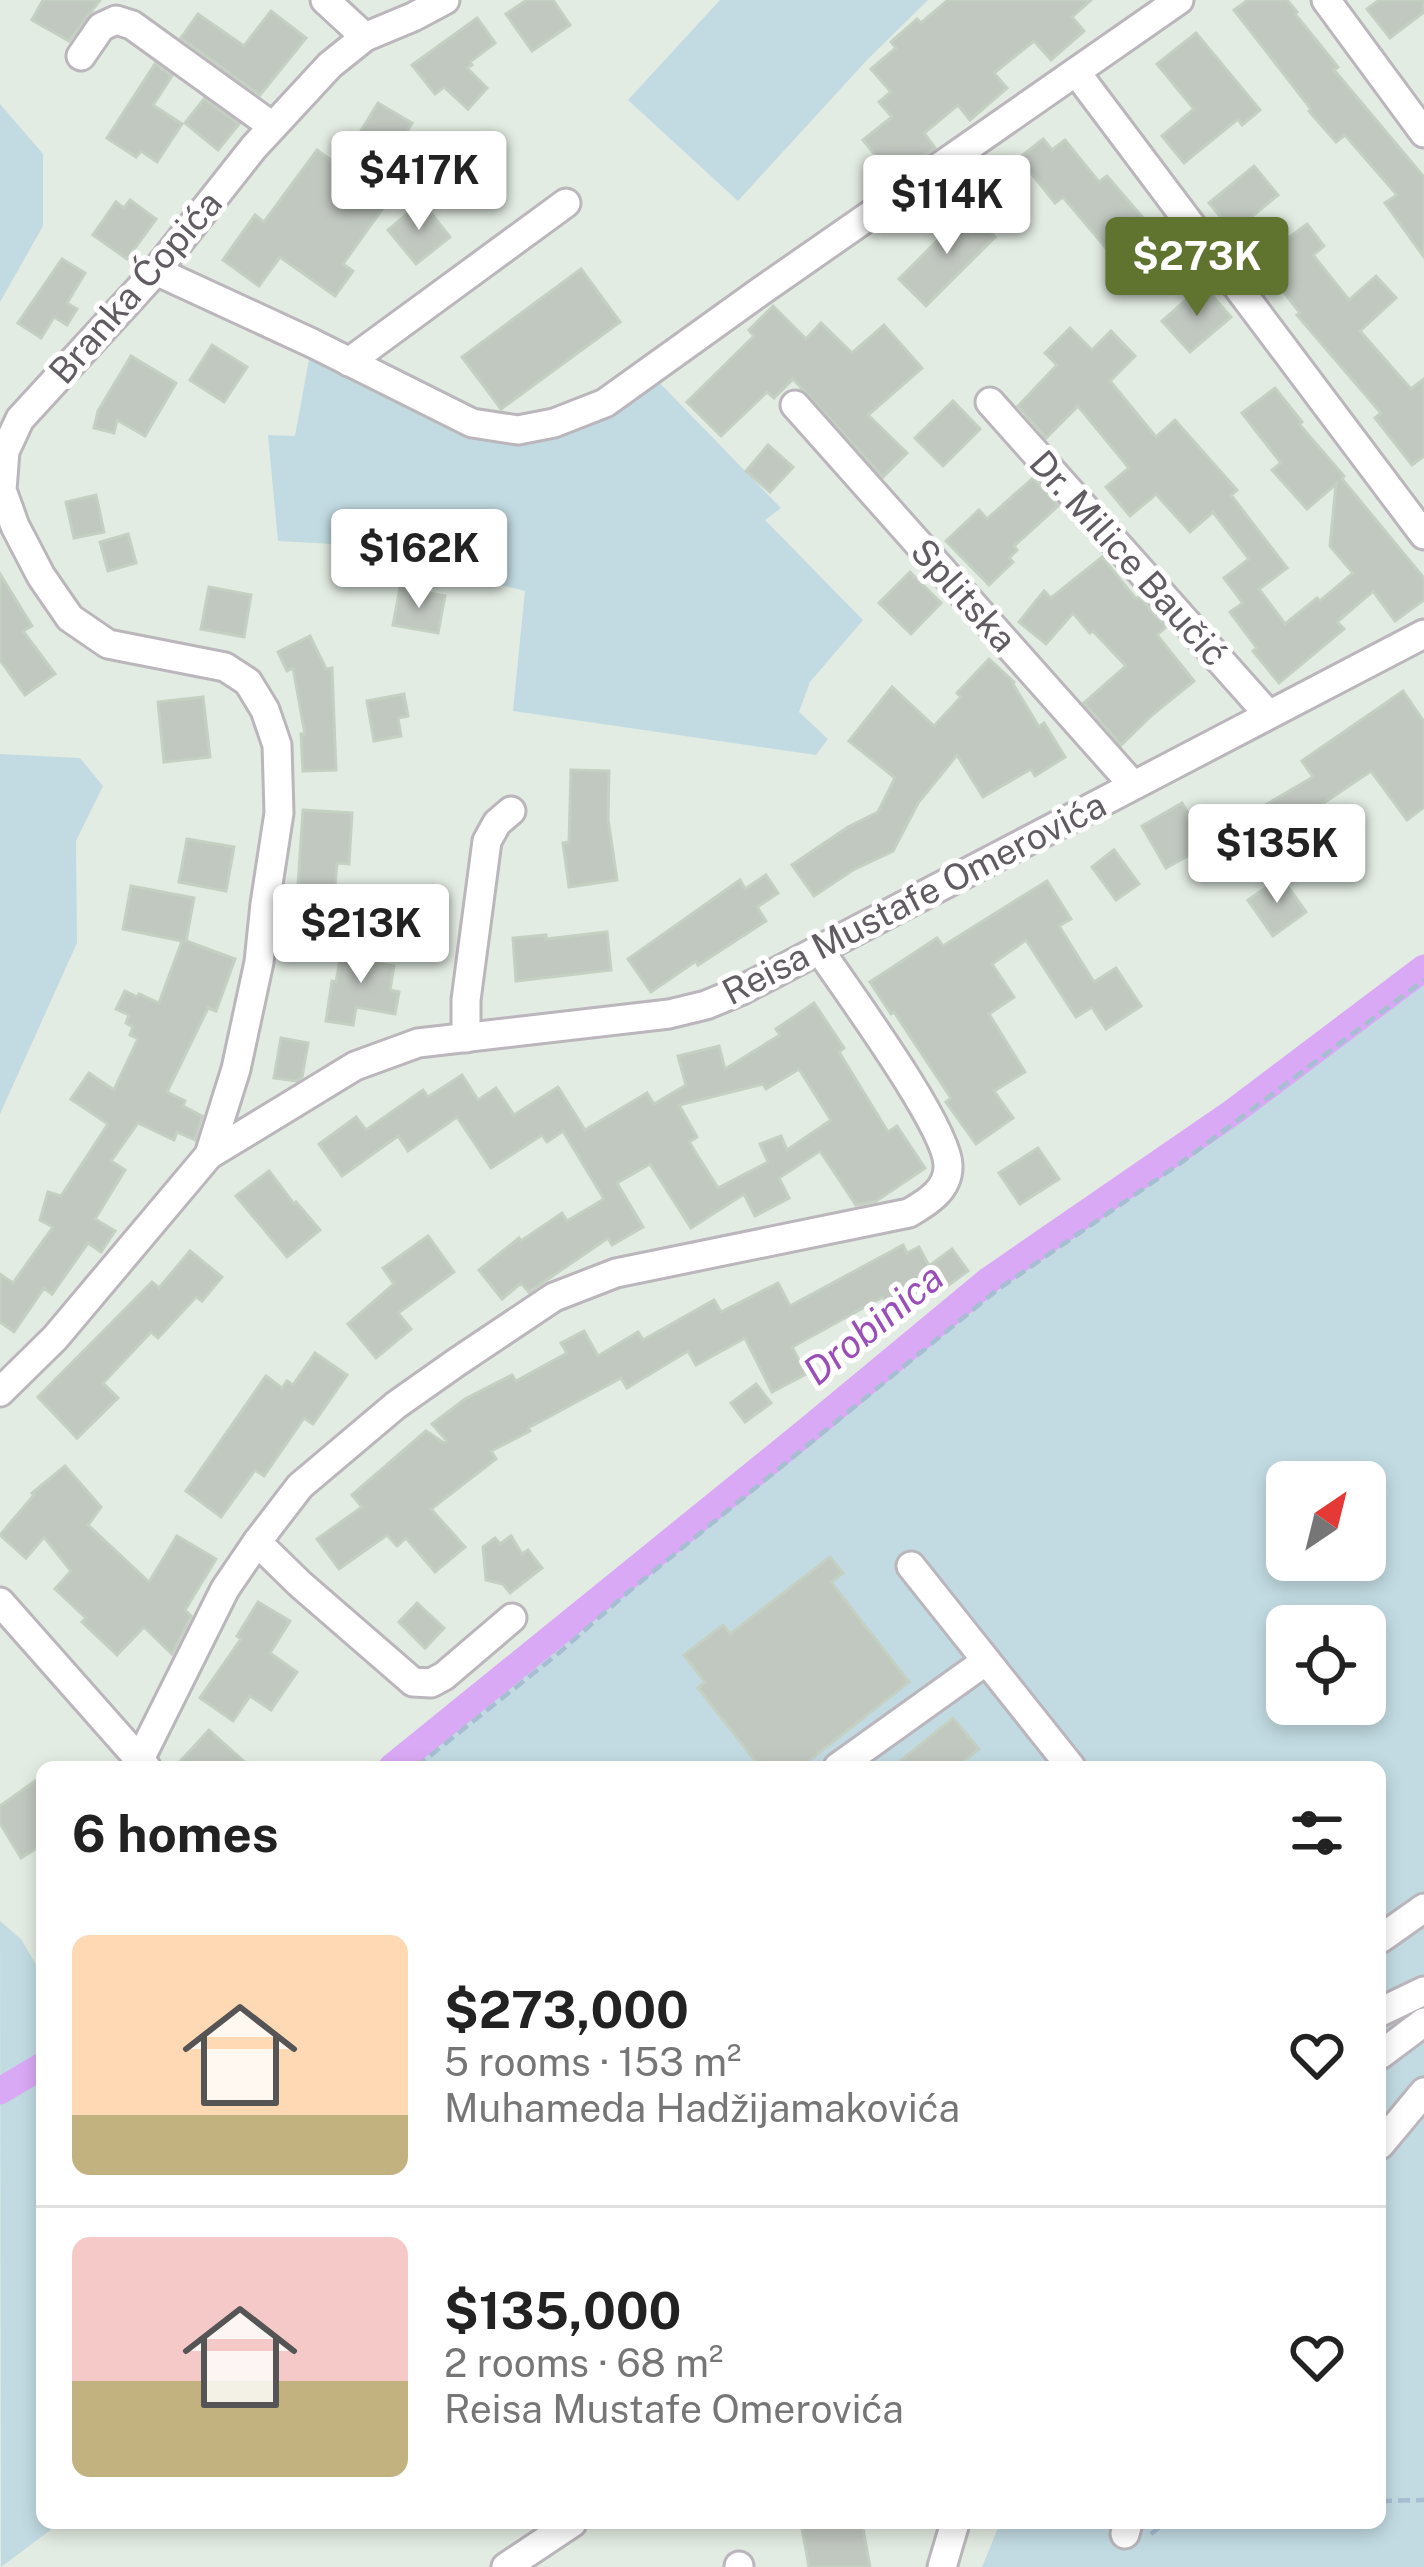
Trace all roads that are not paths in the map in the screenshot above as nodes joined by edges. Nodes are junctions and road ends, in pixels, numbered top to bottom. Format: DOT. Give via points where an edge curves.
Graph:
graph roads {
  1 [pos="325,0"];
  2 [pos="445,0"];
  3 [pos="1179,0"];
  4 [pos="1326,0"];
  5 [pos="365,38"];
  6 [pos="81,56"];
  7 [pos="1076,73"];
  8 [pos="1414,101"];
  9 [pos="272,125"];
  10 [pos="1424,133"];
  11 [pos="566,203"];
  12 [pos="156,271"];
  13 [pos="349,362"];
  14 [pos="990,402"];
  15 [pos="795,406"];
  16 [pos="1424,535"];
  17 [pos="1424,634"];
  18 [pos="1268,714"];
  19 [pos="1133,785"];
  20 [pos="511,811"];
  21 [pos="818,949"];
  22 [pos="466,1038"];
  23 [pos="209,1155"];
  24 [pos="0,1393"];
  25 [pos="257,1542"];
  26 [pos="910,1566"];
  27 [pos="0,1602"];
  28 [pos="512,1618"];
  29 [pos="986,1661"];
  30 [pos="141,1761"];
  31 [pos="144,1761"];
  32 [pos="846,1761"];
  33 [pos="1066,1761"];
  34 [pos="1424,1909"];
  35 [pos="1386,1935"];
  36 [pos="1424,1991"];
  37 [pos="1386,2009"];
  38 [pos="1424,2023"];
  39 [pos="1386,2051"];
  40 [pos="1424,2092"];
  41 [pos="1386,2138"];
  42 [pos="563,2529"];
  43 [pos="953,2529"];
  44 [pos="506,2567"];
  45 [pos="942,2567"];
  1 -- 5 [label="street"];
  2 -- 5 [label="street, Branka Ćopića"];
  3 -- 7 [label="street"];
  4 -- 8 [label="street"];
  5 -- 9 [label="street, Branka Ćopića"];
  6 -- 9 [label="street" via="101,26 132,25"];
  7 -- 13 [label="street" via="583,413 518,430 472,423"];
  7 -- 16 [label="street"];
  8 -- 10 [label="street"];
  9 -- 12 [label="street, Branka Ćopića"];
  11 -- 13 [label="street"];
  12 -- 13 [label="street"];
  12 -- 23 [label="street, Branka Ćopića" via="20,419 5,451 2,490 70,618 108,644 225,667 248,682 278,745 279,813 260,962"];
  14 -- 18 [label="street, Dr. Milice Baučić"];
  15 -- 19 [label="street, Splitska"];
  17 -- 18 [label="street, Reisa Mustafe Omerovića"];
  18 -- 19 [label="street, Reisa Mustafe Omerovića"];
  19 -- 21 [label="street, Reisa Mustafe Omerovića"];
  20 -- 22 [label="street" via="487,841"];
  21 -- 22 [label="street, Reisa Mustafe Omerovića" via="706,1005"];
  21 -- 25 [label="street" via="941,1139 949,1161 938,1192 909,1213 616,1273 554,1298 354,1438 300,1486"];
  22 -- 23 [label="street, Reisa Mustafe Omerovića" via="418,1043 355,1066"];
  23 -- 24 [label="street, Reisa Mustafe Omerovića"];
  25 -- 28 [label="street" via="413,1682 444,1676"];
  25 -- 31 [label="street" via="226,1588"];
  26 -- 29 [label="street"];
  27 -- 30 [label="street"];
  29 -- 32 [label="street"];
  29 -- 33 [label="street"];
  34 -- 35 [label="street"];
  36 -- 37 [label="street"];
  38 -- 39 [label="street"];
  40 -- 41 [label="street"];
  42 -- 44 [label="street"];
  43 -- 45 [label="street"];
}
